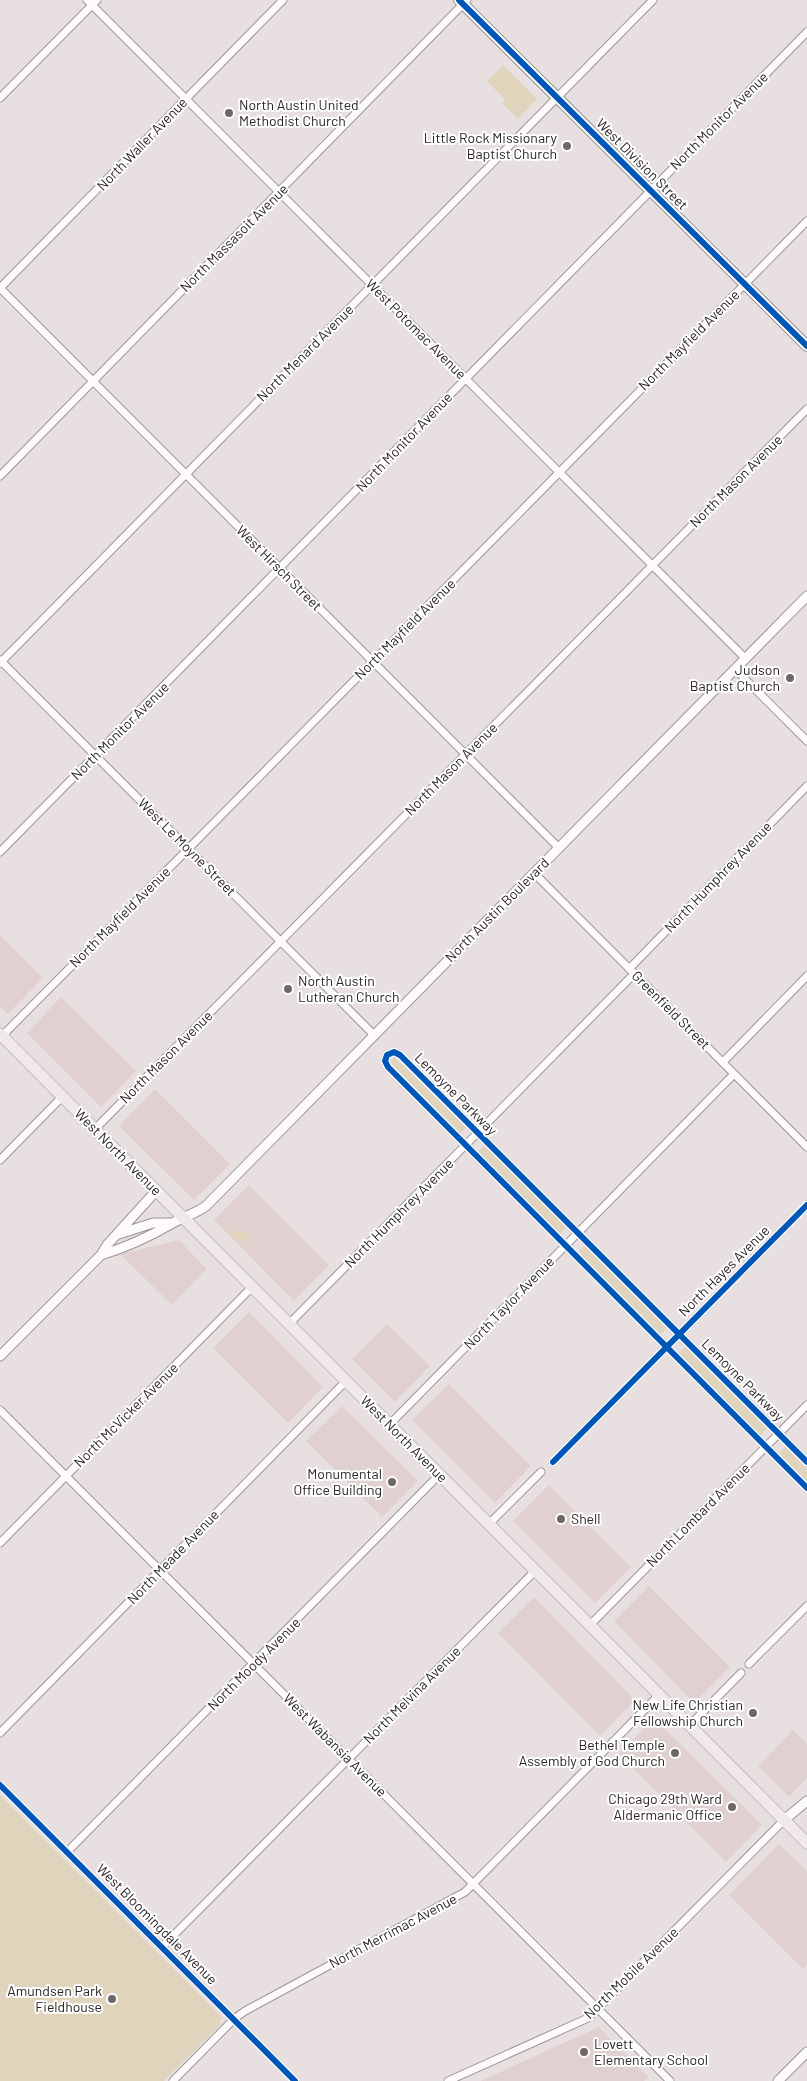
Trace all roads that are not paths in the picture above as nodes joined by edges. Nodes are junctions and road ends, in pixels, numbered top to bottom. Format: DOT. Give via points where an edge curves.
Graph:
graph roads {
  1 [pos="283,0"];
  2 [pos="653,0"];
  3 [pos="463,1"];
  4 [pos="92,2"];
  5 [pos="807,32"];
  6 [pos="0,98"];
  7 [pos="557,98"];
  8 [pos="186,99"];
  9 [pos="651,191"];
  10 [pos="279,192"];
  11 [pos="807,221"];
  12 [pos="745,284"];
  13 [pos="372,285"];
  14 [pos="0,288"];
  15 [pos="807,346"];
  16 [pos="466,379"];
  17 [pos="93,381"];
  18 [pos="807,409"];
  19 [pos="559,472"];
  20 [pos="186,474"];
  21 [pos="0,476"];
  22 [pos="653,565"];
  23 [pos="280,568"];
  24 [pos="807,596"];
  25 [pos="746,659"];
  26 [pos="0,661"];
  27 [pos="372,661"];
  28 [pos="735,669"];
  29 [pos="807,741"];
  30 [pos="466,755"];
  31 [pos="96,756"];
  32 [pos="807,786"];
  33 [pos="559,848"];
  34 [pos="189,849"];
  35 [pos="0,852"];
  36 [pos="534,873"];
  37 [pos="281,941"];
  38 [pos="632,971"];
  39 [pos="807,976"];
  40 [pos="1,1035"];
  41 [pos="374,1035"];
  42 [pos="723,1062"];
  43 [pos="734,1074"];
  44 [pos="62,1097"];
  45 [pos="95,1130"];
  46 [pos="477,1133"];
  47 [pos="466,1145"];
  48 [pos="807,1147"];
  49 [pos="0,1160"];
  50 [pos="156,1191"];
  51 [pos="807,1204"];
  52 [pos="184,1219"];
  53 [pos="172,1223"];
  54 [pos="578,1233"];
  55 [pos="116,1235"];
  56 [pos="565,1246"];
  57 [pos="101,1255"];
  58 [pos="252,1287"];
  59 [pos="289,1324"];
  60 [pos="679,1334"];
  61 [pos="667,1346"];
  62 [pos="0,1356"];
  63 [pos="346,1380"];
  64 [pos="807,1405"];
  65 [pos="0,1410"];
  66 [pos="389,1424"];
  67 [pos="779,1434"];
  68 [pos="766,1446"];
  69 [pos="553,1462"];
  70 [pos="807,1462"];
  71 [pos="541,1472"];
  72 [pos="440,1475"];
  73 [pos="66,1476"];
  74 [pos="807,1488"];
  75 [pos="489,1524"];
  76 [pos="0,1543"];
  77 [pos="160,1570"];
  78 [pos="535,1571"];
  79 [pos="807,1606"];
  80 [pos="590,1625"];
  81 [pos="254,1664"];
  82 [pos="749,1664"];
  83 [pos="741,1673"];
  84 [pos="659,1695"];
  85 [pos="689,1726"];
  86 [pos="0,1733"];
  87 [pos="349,1760"];
  88 [pos="0,1785"];
  89 [pos="807,1801"];
  90 [pos="784,1820"];
  91 [pos="807,1843"];
  92 [pos="67,1852"];
  93 [pos="472,1884"];
  94 [pos="162,1947"];
  95 [pos="598,2009"];
  96 [pos="234,2019"];
  97 [pos="807,2052"];
  98 [pos="174,2081"];
  99 [pos="296,2081"];
  100 [pos="448,2081"];
  101 [pos="670,2081"];
  102 [pos="778,2081"];
  1 -- 8 [label="street, North Waller Avenue"];
  2 -- 7 [label="street, North Menard Avenue"];
  3 -- 7 [label="main road, West Division Street"];
  3 -- 10 [label="street, North Massasoit Avenue"];
  4 -- 6 [label="street"];
  4 -- 8 [label="street, West Potomac Avenue"];
  5 -- 9 [label="street, North Monitor Avenue"];
  7 -- 9 [label="main road, West Division Street"];
  7 -- 13 [label="street, North Menard Avenue"];
  8 -- 10 [label="street, West Potomac Avenue"];
  8 -- 14 [label="street, North Waller Avenue"];
  9 -- 12 [label="main road, West Division Street"];
  9 -- 16 [label="street, North Monitor Avenue"];
  10 -- 13 [label="street, West Potomac Avenue"];
  10 -- 17 [label="street, North Massasoit Avenue"];
  11 -- 12 [label="street, North Mayfield Avenue"];
  12 -- 15 [label="main road, West Division Street"];
  12 -- 19 [label="street, North Mayfield Avenue"];
  13 -- 16 [label="street, West Potomac Avenue"];
  13 -- 20 [label="street, North Menard Avenue"];
  14 -- 17 [label="street, West Hirsch Street"];
  16 -- 19 [label="street, West Potomac Avenue"];
  16 -- 23 [label="street, North Monitor Avenue"];
  17 -- 20 [label="street, West Hirsch Street"];
  17 -- 21 [label="street, North Massasoit Avenue"];
  18 -- 22 [label="street, North Mason Avenue"];
  19 -- 22 [label="street, West Potomac Avenue"];
  19 -- 27 [label="street, North Mayfield Avenue"];
  20 -- 23 [label="street, West Hirsch Street"];
  20 -- 26 [label="street, North Menard Avenue"];
  22 -- 25 [label="street, West Potomac Avenue"];
  22 -- 30 [label="street, North Mason Avenue"];
  23 -- 27 [label="street, West Hirsch Street"];
  23 -- 31 [label="street, North Monitor Avenue"];
  24 -- 25 [label="street, North Austin Boulevard"];
  25 -- 28 [label="street, North Austin Boulevard"];
  26 -- 31 [label="street, West Le Moyne Street"];
  27 -- 30 [label="street, West Hirsch Street"];
  27 -- 34 [label="street, North Mayfield Avenue"];
  28 -- 29 [label="street"];
  28 -- 33 [label="street, North Austin Boulevard"];
  30 -- 33 [label="street, West Hirsch Street"];
  30 -- 37 [label="street, North Mason Avenue"];
  31 -- 34 [label="street, West Le Moyne Street"];
  31 -- 35 [label="street, North Monitor Avenue"];
  32 -- 38 [label="street, North Humphrey Avenue"];
  33 -- 36 [label="street, North Austin Boulevard"];
  34 -- 37 [label="street, West Le Moyne Street"];
  34 -- 40 [label="street, North Mayfield Avenue"];
  36 -- 38 [label="street, Greenfield Street"];
  36 -- 41 [label="street, North Austin Boulevard"];
  37 -- 41 [label="street, West Le Moyne Street"];
  37 -- 45 [label="street, North Mason Avenue"];
  38 -- 42 [label="street, Greenfield Street"];
  38 -- 46 [label="street, North Humphrey Avenue"];
  39 -- 42 [label="street"];
  40 -- 44 [label="main road, West North Avenue"];
  41 -- 52 [label="street, North Austin Boulevard" via="206,1206"];
  42 -- 43 [label="street, Greenfield Street"];
  43 -- 48 [label="street, Greenfield Street"];
  43 -- 54 [label="street, North Taylor Avenue"];
  44 -- 45 [label="main road, West North Avenue"];
  44 -- 49 [label="street"];
  45 -- 50 [label="main road, West North Avenue"];
  46 -- 47 [label="street, North Humphrey Avenue"];
  46 -- 47 [label="street, Lemoyne Parkway" via="400,1055 394,1052 387,1055 388,1067"];
  46 -- 54 [label="street, Lemoyne Parkway"];
  47 -- 56 [label="street, Lemoyne Parkway"];
  47 -- 59 [label="street, North Humphrey Avenue"];
  50 -- 52 [label="main road, West North Avenue"];
  50 -- 55 [label="street"];
  51 -- 60 [label="street, North Hayes Avenue"];
  52 -- 53 [label="street, North Austin Boulevard"];
  52 -- 58 [label="main road, West North Avenue"];
  53 -- 55 [label="street" via="153,1223"];
  53 -- 57 [label="street" via="158,1233"];
  54 -- 56 [label="street, North Taylor Avenue"];
  54 -- 60 [label="street, Lemoyne Parkway"];
  55 -- 57 [label="street"];
  56 -- 61 [label="street, Lemoyne Parkway"];
  56 -- 66 [label="street, North Taylor Avenue"];
  57 -- 62 [label="street"];
  58 -- 59 [label="main road, West North Avenue"];
  58 -- 73 [label="street, North McVicker Avenue"];
  59 -- 63 [label="main road, West North Avenue"];
  60 -- 61 [label="street, North Hayes Avenue"];
  60 -- 67 [label="street, Lemoyne Parkway"];
  61 -- 68 [label="street, Lemoyne Parkway"];
  61 -- 69 [label="street, North Hayes Avenue"];
  63 -- 66 [label="main road, West North Avenue"];
  63 -- 77 [label="street, North Meade Avenue"];
  64 -- 67 [label="street, North Lombard Avenue"];
  65 -- 73 [label="street, West Wabansia Avenue"];
  66 -- 72 [label="main road, West North Avenue"];
  67 -- 68 [label="street, North Lombard Avenue"];
  67 -- 70 [label="street, Lemoyne Parkway"];
  68 -- 74 [label="street, Lemoyne Parkway"];
  68 -- 80 [label="street, North Lombard Avenue"];
  71 -- 75 [label="street"];
  72 -- 75 [label="main road, West North Avenue"];
  72 -- 81 [label="street, North Moody Avenue"];
  73 -- 76 [label="street, North McVicker Avenue"];
  73 -- 77 [label="street, West Wabansia Avenue"];
  75 -- 78 [label="main road, West North Avenue"];
  77 -- 81 [label="street, West Wabansia Avenue"];
  77 -- 86 [label="street, North Meade Avenue"];
  78 -- 80 [label="main road, West North Avenue"];
  78 -- 87 [label="street, North Melvina Avenue"];
  79 -- 82 [label="street"];
  80 -- 84 [label="main road, West North Avenue"];
  81 -- 87 [label="street, West Wabansia Avenue"];
  81 -- 92 [label="street, North Moody Avenue"];
  83 -- 85 [label="street"];
  84 -- 85 [label="main road, West North Avenue"];
  84 -- 93 [label="street, North Merrimac Avenue"];
  85 -- 90 [label="main road, West North Avenue"];
  87 -- 93 [label="street, West Wabansia Avenue"];
  87 -- 94 [label="street, North Melvina Avenue"];
  88 -- 92 [label="street, West Bloomingdale Avenue"];
  89 -- 90 [label="street"];
  90 -- 91 [label="main road, West North Avenue"];
  90 -- 95 [label="street, North Mobile Avenue"];
  92 -- 94 [label="street, West Bloomingdale Avenue"];
  93 -- 95 [label="street, West Wabansia Avenue"];
  93 -- 96 [label="street, North Merrimac Avenue" via="465,1892 245,2010"];
  94 -- 96 [label="street, West Bloomingdale Avenue"];
  95 -- 100 [label="street, North Mobile Avenue" via="588,2018"];
  95 -- 101 [label="street, West Wabansia Avenue"];
  96 -- 98 [label="street, North Merrimac Avenue"];
  96 -- 99 [label="street, West Bloomingdale Avenue"];
  97 -- 102 [label="street"];
}
